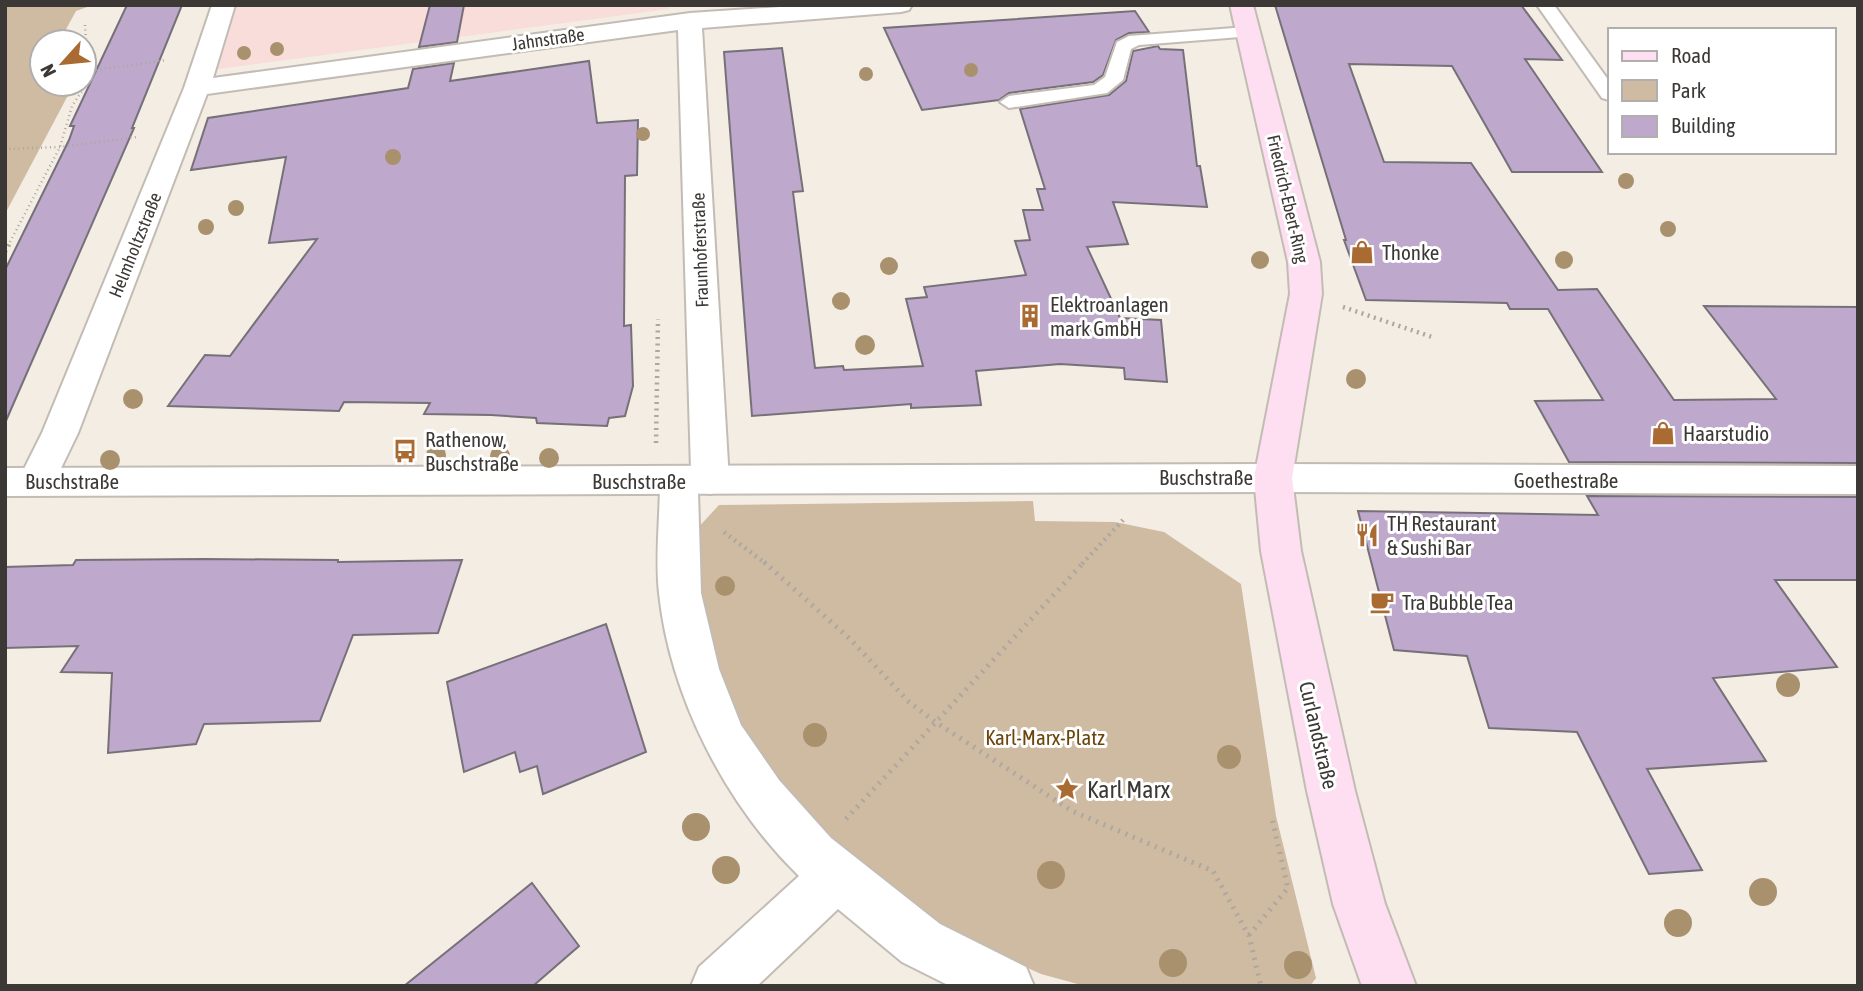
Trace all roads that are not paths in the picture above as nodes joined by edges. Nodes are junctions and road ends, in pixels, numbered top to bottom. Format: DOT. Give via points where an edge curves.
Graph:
graph roads {
  1 [pos="224,5"];
  2 [pos="901,5"];
  3 [pos="1545,5"];
  4 [pos="1244,19"];
  5 [pos="690,20"];
  6 [pos="197,88"];
  7 [pos="1608,93"];
  8 [pos="1009,102"];
  9 [pos="1273,478"];
  10 [pos="1858,480"];
  11 [pos="694,481"];
  12 [pos="21,482"];
  13 [pos="824,866"];
  14 [pos="718,986"];
  15 [pos="1007,986"];
  16 [pos="1390,986"];
  1 -- 6 [label="street, Helmholtzstraße"];
  2 -- 5 [label="street, Jahnstraße"];
  3 -- 7 [label="lane"];
  4 -- 8 [label="lane" via="1135,40 1123,46 1114,80 1100,89"];
  4 -- 9 [label="main road, Friedrich-Ebert-Ring" via="1304,262 1306,294"];
  5 -- 6 [label="street, Jahnstraße"];
  5 -- 11 [label="street, Fraunhoferstraße"];
  6 -- 12 [label="street, Helmholtzstraße" via="60,433"];
  9 -- 10 [label="street, Goethestraße"];
  9 -- 11 [label="street, Buschstraße"];
  9 -- 16 [label="main road, Curlandstraße" via="1284,567 1331,791 1359,904"];
  11 -- 12 [label="street, Buschstraße"];
  11 -- 13 [label="street" via="680,593 697,669 723,737 762,796"];
  13 -- 14 [label="street"];
  13 -- 15 [label="street" via="921,943"];
}
